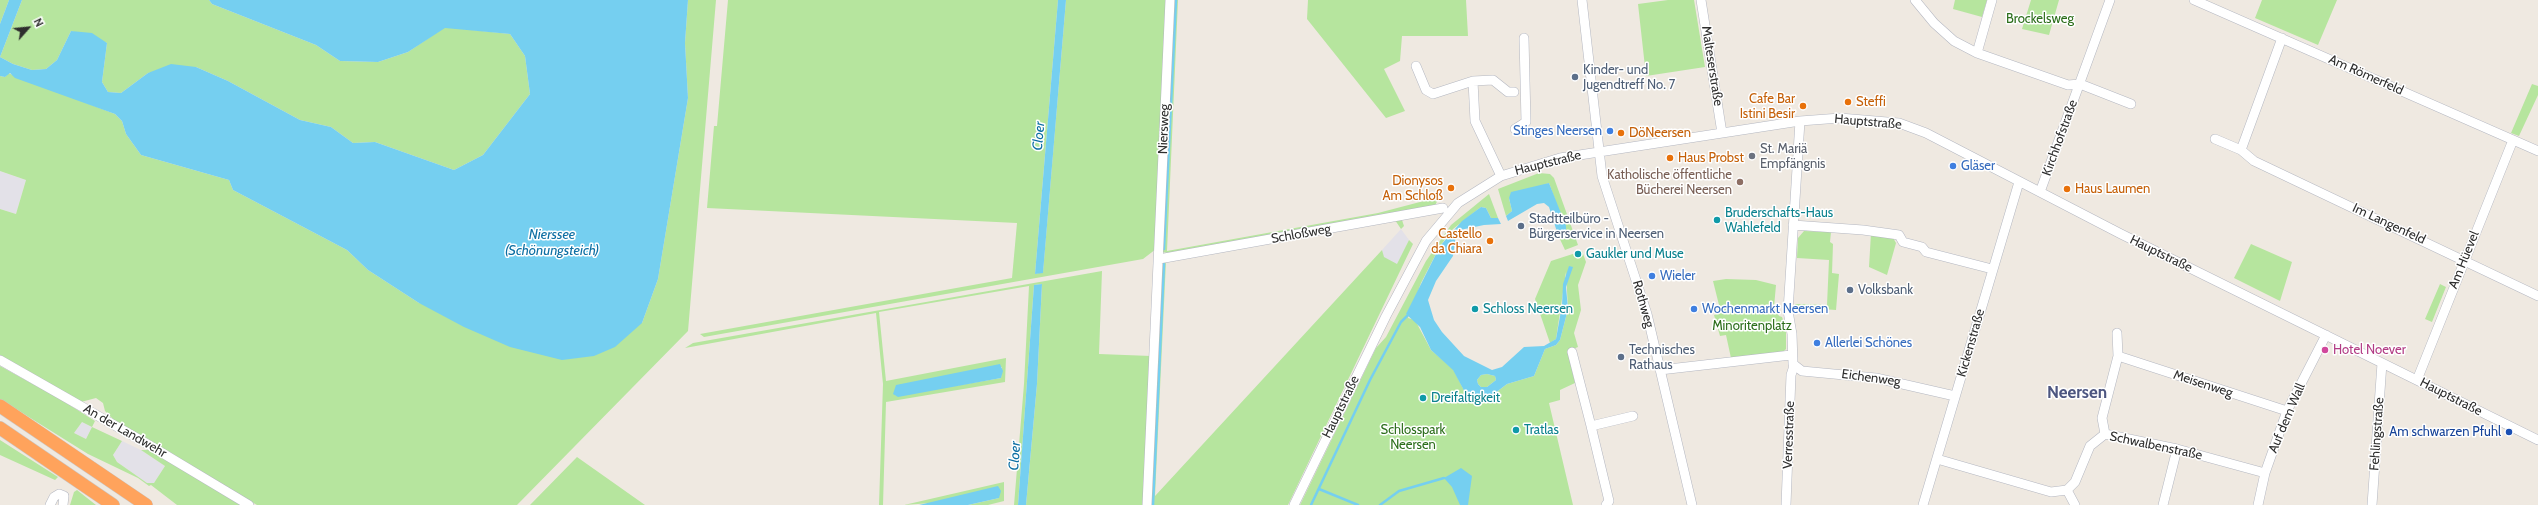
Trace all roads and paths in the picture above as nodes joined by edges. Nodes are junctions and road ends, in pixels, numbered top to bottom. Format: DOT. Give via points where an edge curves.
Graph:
graph roads {
  1 [pos="1170,0"];
  2 [pos="1582,0"];
  3 [pos="1701,0"];
  4 [pos="1914,0"];
  5 [pos="1992,0"];
  6 [pos="2110,0"];
  7 [pos="2194,0"];
  8 [pos="1524,38"];
  9 [pos="2282,38"];
  10 [pos="1977,53"];
  11 [pos="1416,66"];
  12 [pos="1472,81"];
  13 [pos="2080,84"];
  14 [pos="1514,92"];
  15 [pos="2131,104"];
  16 [pos="1800,121"];
  17 [pos="1516,129"];
  18 [pos="1722,133"];
  19 [pos="2215,139"];
  20 [pos="2513,140"];
  21 [pos="2241,150"];
  22 [pos="2538,151"];
  23 [pos="1598,152"];
  24 [pos="1501,176"];
  25 [pos="2019,182"];
  26 [pos="2040,192"];
  27 [pos="1443,208"];
  28 [pos="1793,225"];
  29 [pos="1159,259"];
  30 [pos="2464,260"];
  31 [pos="1992,269"];
  32 [pos="2538,296"];
  33 [pos="2117,333"];
  34 [pos="2326,335"];
  35 [pos="1572,352"];
  36 [pos="2118,356"];
  37 [pos="0,360"];
  38 [pos="1792,360"];
  39 [pos="2382,363"];
  40 [pos="1660,370"];
  41 [pos="2417,380"];
  42 [pos="1955,396"];
  43 [pos="0,406"];
  44 [pos="2287,411"];
  45 [pos="1633,416"];
  46 [pos="1591,426"];
  47 [pos="0,428"];
  48 [pos="2105,434"];
  49 [pos="2538,440"];
  50 [pos="2177,449"];
  51 [pos="1937,459"];
  52 [pos="2265,473"];
  53 [pos="2067,490"];
  54 [pos="50,505"];
  55 [pos="63,505"];
  56 [pos="113,505"];
  57 [pos="146,505"];
  58 [pos="249,505"];
  59 [pos="1147,505"];
  60 [pos="1294,505"];
  61 [pos="1606,505"];
  62 [pos="1692,505"];
  63 [pos="1786,505"];
  64 [pos="1923,505"];
  65 [pos="2075,505"];
  66 [pos="2163,505"];
  67 [pos="2258,505"];
  68 [pos="2372,505"];
  1 -- 29 [label="street, Niersweg"];
  2 -- 23 [label="street, Rothweg"];
  3 -- 18 [label="street, Malteserstraße"];
  4 -- 10 [label="street" via="1949,36"];
  5 -- 10 [label="street"];
  6 -- 13 [label="street, Kirchhofstraße"];
  7 -- 9 [label="street, Am Römerfeld"];
  8 -- 17 [label="street" via="1526,122"];
  9 -- 20 [label="street, Am Römerfeld"];
  9 -- 21 [label="street"];
  10 -- 13 [label="street" via="2068,84"];
  11 -- 12 [label="street" via="1426,90 1432,94"];
  12 -- 14 [label="street" via="1493,80 1508,92"];
  12 -- 24 [label="street" via="1475,121"];
  13 -- 15 [label="street, Kirchhofstraße"];
  13 -- 26 [label="street, Kirchhofstraße"];
  16 -- 18 [label="street, Hauptstraße"];
  16 -- 25 [label="street, Hauptstraße" via="1840,118 1899,123 1926,133"];
  16 -- 28 [label="street"];
  18 -- 23 [label="street, Hauptstraße"];
  19 -- 21 [label="street, Im Langenfeld"];
  20 -- 22 [label="street, Am Römerfeld"];
  20 -- 30 [label="street, Am Hüevel"];
  21 -- 30 [label="street, Im Langenfeld" via="2254,161"];
  23 -- 24 [label="street, Hauptstraße" via="1560,158"];
  23 -- 40 [label="street, Rothweg" via="1605,187 1642,298"];
  24 -- 60 [label="street, Hauptstraße" via="1458,203 1426,241 1386,316"];
  25 -- 26 [label="street, Hauptstraße"];
  25 -- 31 [label="street, Kickenstraße"];
  26 -- 34 [label="street, Hauptstraße"];
  27 -- 29 [label="street, Schloßweg"];
  28 -- 31 [label="street" via="1899,235 1903,242 1922,246 1926,252"];
  28 -- 38 [label="street" via="1788,311 1792,334"];
  29 -- 59 [label="street, Niersweg"];
  30 -- 32 [label="street, Im Langenfeld"];
  30 -- 41 [label="street, Am Hüevel"];
  31 -- 42 [label="street, Kickenstraße"];
  33 -- 36 [label="street"];
  34 -- 39 [label="street, Hauptstraße"];
  34 -- 44 [label="street, Auf dem Wall"];
  35 -- 46 [label="street"];
  36 -- 44 [label="street, Meisenweg"];
  36 -- 48 [label="street" via="2102,418"];
  37 -- 58 [label="street, An der Landwehr" via="149,444"];
  38 -- 40 [label="street, Eichenweg"];
  38 -- 42 [label="street, Eichenweg" via="1805,371 1885,379"];
  38 -- 63 [label="street, Verresstraße"];
  39 -- 41 [label="street, Hauptstraße"];
  39 -- 68 [label="street, Fehlingstraße"];
  40 -- 62 [label="street, Rothweg"];
  41 -- 49 [label="street, Hauptstraße"];
  42 -- 51 [label="street, Kickenstraße"];
  43 -- 57 [label="highway"];
  44 -- 52 [label="street, Auf dem Wall"];
  45 -- 46 [label="street"];
  46 -- 61 [label="street" via="1609,501"];
  47 -- 56 [label="highway"];
  48 -- 50 [label="street, Schwalbenstraße"];
  48 -- 53 [label="street, Schwalbenstraße" via="2090,446 2075,482"];
  50 -- 52 [label="street, Schwalbenstraße"];
  50 -- 66 [label="street"];
  51 -- 53 [label="street" via="2052,492"];
  51 -- 64 [label="street, Kickenstraße"];
  52 -- 67 [label="street, Auf dem Wall"];
  53 -- 65 [label="street"];
  54 -- 55 [label="street" via="54,497 60,494 64,496"];
}
